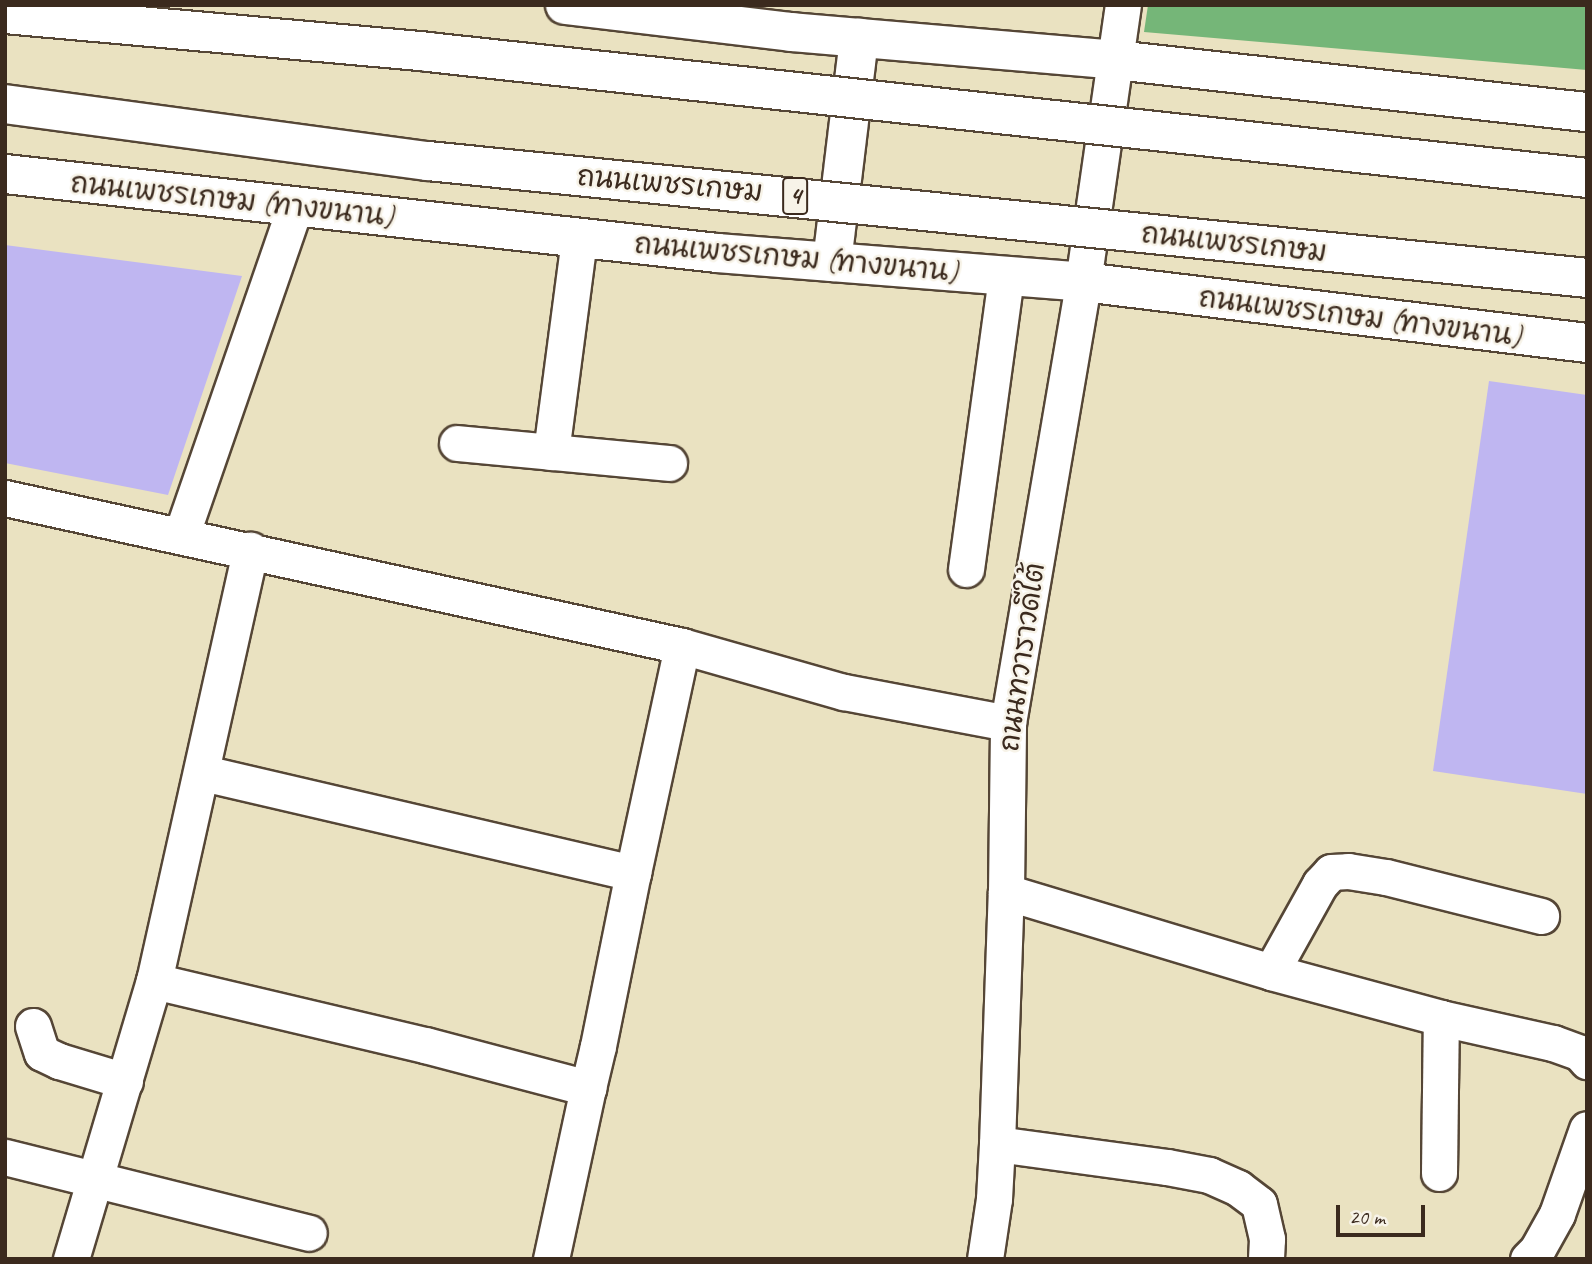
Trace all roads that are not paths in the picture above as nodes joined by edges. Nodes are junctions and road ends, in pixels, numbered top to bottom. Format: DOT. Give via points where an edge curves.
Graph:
graph roads {
  1 [pos="565,5"];
  2 [pos="1124,5"];
  3 [pos="5,15"];
  4 [pos="859,38"];
  5 [pos="1115,60"];
  6 [pos="5,104"];
  7 [pos="1587,112"];
  8 [pos="5,174"];
  9 [pos="1587,178"];
  10 [pos="295,207"];
  11 [pos="579,238"];
  12 [pos="832,262"];
  13 [pos="1006,276"];
  14 [pos="1587,278"];
  15 [pos="1083,282"];
  16 [pos="1587,343"];
  17 [pos="457,443"];
  18 [pos="551,452"];
  19 [pos="669,463"];
  20 [pos="5,498"];
  21 [pos="181,536"];
  22 [pos="250,550"];
  23 [pos="966,569"];
  24 [pos="682,646"];
  25 [pos="1008,723"];
  26 [pos="202,773"];
  27 [pos="634,873"];
  28 [pos="1006,892"];
  29 [pos="1541,916"];
  30 [pos="1271,972"];
  31 [pos="154,981"];
  32 [pos="1441,1018"];
  33 [pos="33,1026"];
  34 [pos="1587,1061"];
  35 [pos="125,1082"];
  36 [pos="588,1088"];
  37 [pos="1587,1129"];
  38 [pos="997,1144"];
  39 [pos="5,1157"];
  40 [pos="1438,1172"];
  41 [pos="96,1180"];
  42 [pos="309,1233"];
  43 [pos="71,1259"];
  44 [pos="551,1259"];
  45 [pos="985,1259"];
  46 [pos="1265,1259"];
  47 [pos="1528,1259"];
  1 -- 4 [label="main road"];
  2 -- 5 [label="street, ถนนทวาราวดีใต้"];
  3 -- 9 [label="main road, bridge" via="428,52"];
  4 -- 5 [label="main road"];
  4 -- 12 [label="main road"];
  5 -- 7 [label="main road"];
  5 -- 15 [label="street, ถนนทวาราวดีใต้"];
  6 -- 14 [label="main road, ถนนเพชรเกษม / 4, bridge" via="428,161"];
  8 -- 10 [label="main road, ถนนเพชรเกษม (ทางขนาน) / 4"];
  10 -- 11 [label="main road, ถนนเพชรเกษม (ทางขนาน) / 4"];
  10 -- 21 [label="street"];
  11 -- 12 [label="main road, ถนนเพชรเกษม (ทางขนาน) / 4"];
  11 -- 18 [label="street"];
  12 -- 13 [label="main road, ถนนเพชรเกษม (ทางขนาน) / 4"];
  13 -- 15 [label="main road, ถนนเพชรเกษม (ทางขนาน) / 4"];
  13 -- 23 [label="street"];
  15 -- 16 [label="main road, ถนนเพชรเกษม (ทางขนาน) / 4"];
  15 -- 25 [label="street, ถนนทวาราวดีใต้"];
  17 -- 18 [label="street"];
  18 -- 19 [label="street"];
  20 -- 21 [label="street"];
  21 -- 22 [label="street"];
  22 -- 24 [label="street"];
  22 -- 26 [label="street"];
  24 -- 25 [label="street" via="844,692"];
  24 -- 27 [label="street"];
  25 -- 28 [label="street, ถนนทวาราวดีใต้"];
  26 -- 27 [label="street"];
  26 -- 31 [label="street"];
  27 -- 36 [label="street"];
  28 -- 30 [label="street"];
  28 -- 38 [label="street, ถนนทวาราวดีใต้"];
  29 -- 30 [label="street" via="1386,877 1331,872"];
  30 -- 32 [label="street"];
  31 -- 35 [label="street"];
  31 -- 36 [label="street"];
  32 -- 34 [label="street" via="1553,1042 1580,1053"];
  32 -- 40 [label="street"];
  33 -- 35 [label="street" via="42,1053"];
  35 -- 41 [label="street"];
  36 -- 44 [label="street"];
  37 -- 47 [label="street" via="1557,1213"];
  38 -- 45 [label="street, ถนนทวาราวดีใต้"];
  38 -- 46 [label="street" via="1209,1175 1259,1204 1267,1239"];
  39 -- 41 [label="street"];
  41 -- 42 [label="street"];
  41 -- 43 [label="street"];
}
